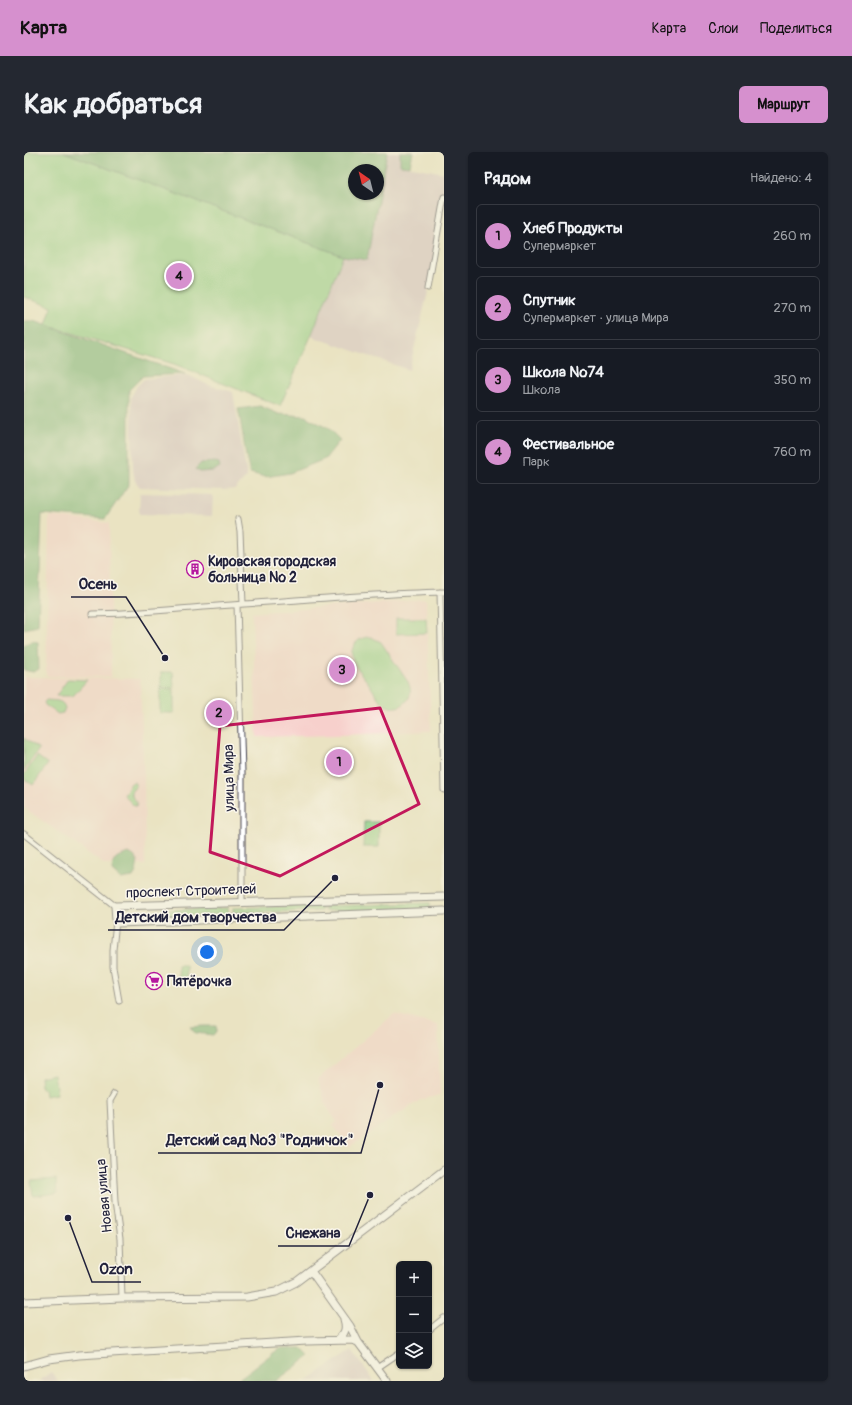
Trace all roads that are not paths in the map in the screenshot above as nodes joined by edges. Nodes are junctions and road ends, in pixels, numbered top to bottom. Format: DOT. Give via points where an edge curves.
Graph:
graph roads {
  1 [pos="444,197"];
  2 [pos="428,288"];
  3 [pos="238,519"];
  4 [pos="442,592"];
  5 [pos="243,604"];
  6 [pos="237,605"];
  7 [pos="92,614"];
  8 [pos="444,790"];
  9 [pos="24,834"];
  10 [pos="444,897"];
  11 [pos="242,903"];
  12 [pos="115,906"];
  13 [pos="444,911"];
  14 [pos="116,921"];
  15 [pos="119,1001"];
  16 [pos="114,1094"];
  17 [pos="444,1170"];
  18 [pos="311,1271"];
  19 [pos="122,1298"];
  20 [pos="24,1302"];
  21 [pos="342,1315"];
  22 [pos="444,1318"];
  23 [pos="432,1328"];
  24 [pos="337,1340"];
  25 [pos="358,1342"];
  26 [pos="396,1355"];
  27 [pos="24,1366"];
  28 [pos="377,1368"];
  29 [pos="387,1381"];
  1 -- 2 [label="street"];
  3 -- 5 [label="street"];
  4 -- 5 [label="street"];
  4 -- 8 [label="street"];
  5 -- 6 [label="street"];
  6 -- 7 [label="street" via="143,613"];
  6 -- 11 [label="street, улица Мира" via="242,772"];
  9 -- 12 [label="street"];
  10 -- 11 [label="street, проспект Строителей"];
  11 -- 12 [label="street, проспект Строителей"];
  12 -- 14 [label="street, проспект Строителей"];
  13 -- 14 [label="street, проспект Строителей" via="118,923"];
  14 -- 15 [label="street" via="113,967"];
  16 -- 19 [label="street, Новая улица" via="110,1101"];
  17 -- 18 [label="street"];
  18 -- 19 [label="street" via="286,1288 247,1297"];
  18 -- 21 [label="street"];
  19 -- 20 [label="street"];
  21 -- 24 [label="street" via="345,1332"];
  21 -- 25 [label="street"];
  22 -- 23 [label="street"];
  24 -- 25 [label="street"];
  24 -- 27 [label="street" via="79,1355"];
  25 -- 28 [label="street"];
  26 -- 28 [label="street"];
  28 -- 29 [label="street"];
}
